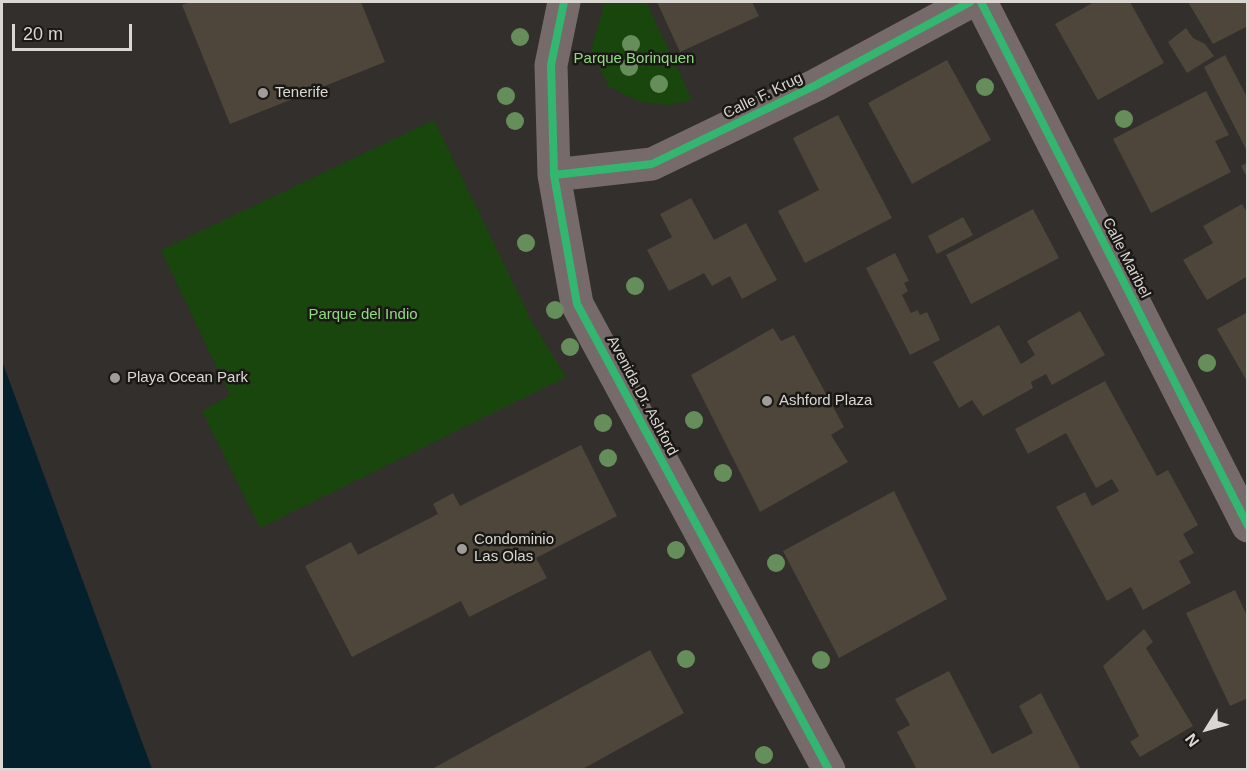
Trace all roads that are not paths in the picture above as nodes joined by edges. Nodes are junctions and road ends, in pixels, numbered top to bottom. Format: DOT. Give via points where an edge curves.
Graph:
graph roads {
  1 [pos="564,2"];
  2 [pos="970,2"];
  3 [pos="981,2"];
  4 [pos="554,176"];
  5 [pos="1248,526"];
  6 [pos="829,770"];
  1 -- 4 [label="street, Avenida Dr. Ashford" via="551,65"];
  2 -- 4 [label="street, Calle F. Krug" via="816,85 652,164"];
  3 -- 5 [label="street, Calle Maribel"];
  4 -- 6 [label="street, Avenida Dr. Ashford" via="577,304"];
}
